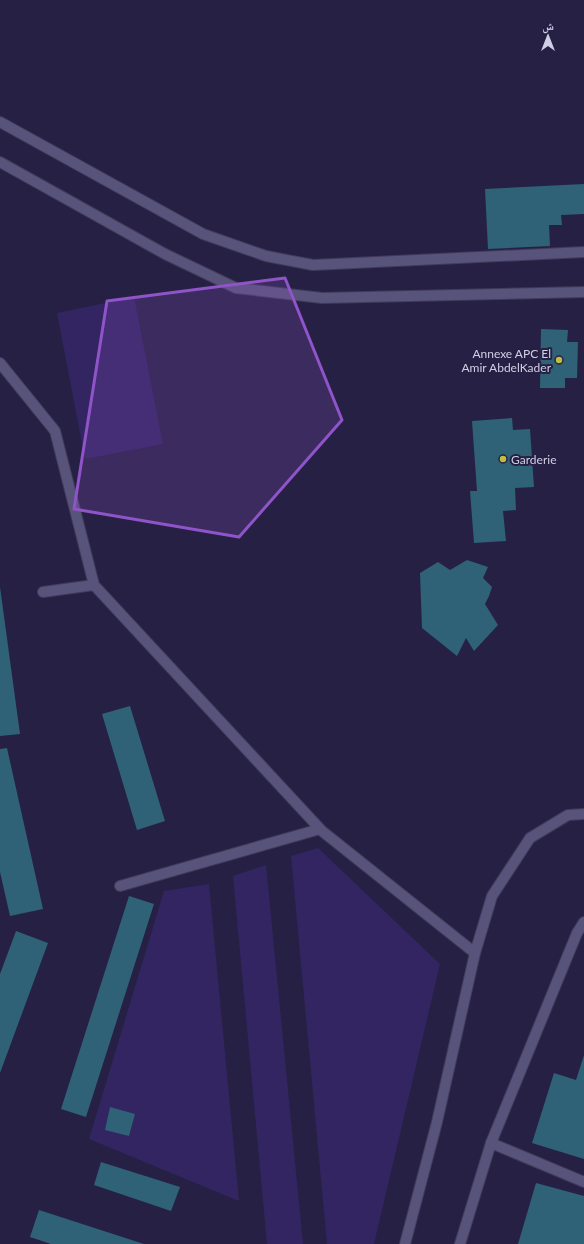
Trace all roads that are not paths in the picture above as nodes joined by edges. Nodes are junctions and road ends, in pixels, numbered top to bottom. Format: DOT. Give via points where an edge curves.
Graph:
graph roads {
  1 [pos="0,122"];
  2 [pos="0,162"];
  3 [pos="584,252"];
  4 [pos="584,292"];
  5 [pos="0,363"];
  6 [pos="94,585"];
  7 [pos="43,592"];
  8 [pos="584,814"];
  9 [pos="320,829"];
  10 [pos="120,886"];
  11 [pos="584,922"];
  12 [pos="475,953"];
  13 [pos="491,1143"];
  14 [pos="584,1182"];
  15 [pos="406,1244"];
  16 [pos="460,1244"];
  1 -- 3 [label="street" via="203,234 266,256 313,265"];
  2 -- 4 [label="street" via="165,254 236,288 322,298"];
  5 -- 6 [label="street" via="55,430"];
  6 -- 7 [label="street"];
  6 -- 9 [label="street"];
  8 -- 12 [label="street" via="568,815 530,838 492,896"];
  9 -- 10 [label="street"];
  9 -- 12 [label="street"];
  11 -- 13 [label="street" via="577,932"];
  12 -- 15 [label="street" via="437,1122"];
  13 -- 14 [label="street"];
  13 -- 16 [label="street"];
}
